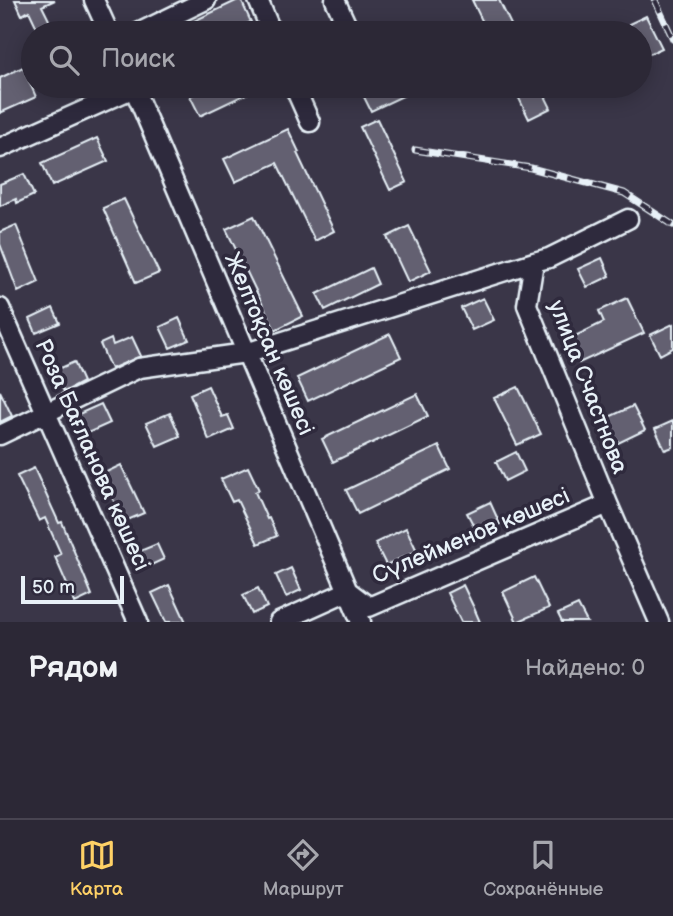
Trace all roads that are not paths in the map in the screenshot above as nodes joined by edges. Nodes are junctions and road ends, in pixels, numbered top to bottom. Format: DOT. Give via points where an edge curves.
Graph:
graph roads {
  1 [pos="94,0"];
  2 [pos="206,0"];
  3 [pos="258,0"];
  4 [pos="335,0"];
  5 [pos="104,21"];
  6 [pos="163,21"];
  7 [pos="267,21"];
  8 [pos="345,21"];
  9 [pos="109,98"];
  10 [pos="138,98"];
  11 [pos="299,98"];
  12 [pos="310,122"];
  13 [pos="0,148"];
  14 [pos="628,219"];
  15 [pos="534,262"];
  16 [pos="0,308"];
  17 [pos="246,352"];
  18 [pos="47,414"];
  19 [pos="0,435"];
  20 [pos="608,504"];
  21 [pos="348,591"];
  22 [pos="138,622"];
  23 [pos="279,622"];
  24 [pos="361,622"];
  25 [pos="659,622"];
  1 -- 5 [label="street"];
  2 -- 6 [label="street"];
  3 -- 7 [label="street"];
  4 -- 8 [label="street"];
  9 -- 13 [label="street"];
  10 -- 17 [label="street, Желтоқсан көшесі"];
  11 -- 12 [label="street"];
  14 -- 15 [label="street"];
  15 -- 17 [label="street"];
  15 -- 20 [label="street, улица Счастнова" via="527,304"];
  16 -- 18 [label="street, Роза Бағланова көшесі"];
  17 -- 18 [label="street" via="139,368"];
  17 -- 21 [label="street, Желтоқсан көшесі"];
  18 -- 19 [label="street"];
  18 -- 22 [label="street, Роза Бағланова көшесі"];
  20 -- 21 [label="street, Сүлейменов көшесі" via="369,607"];
  20 -- 25 [label="street, улица Счастнова"];
  21 -- 23 [label="street, Сүлейменов көшесі"];
  21 -- 24 [label="street, Желтоқсан көшесі"];
}
